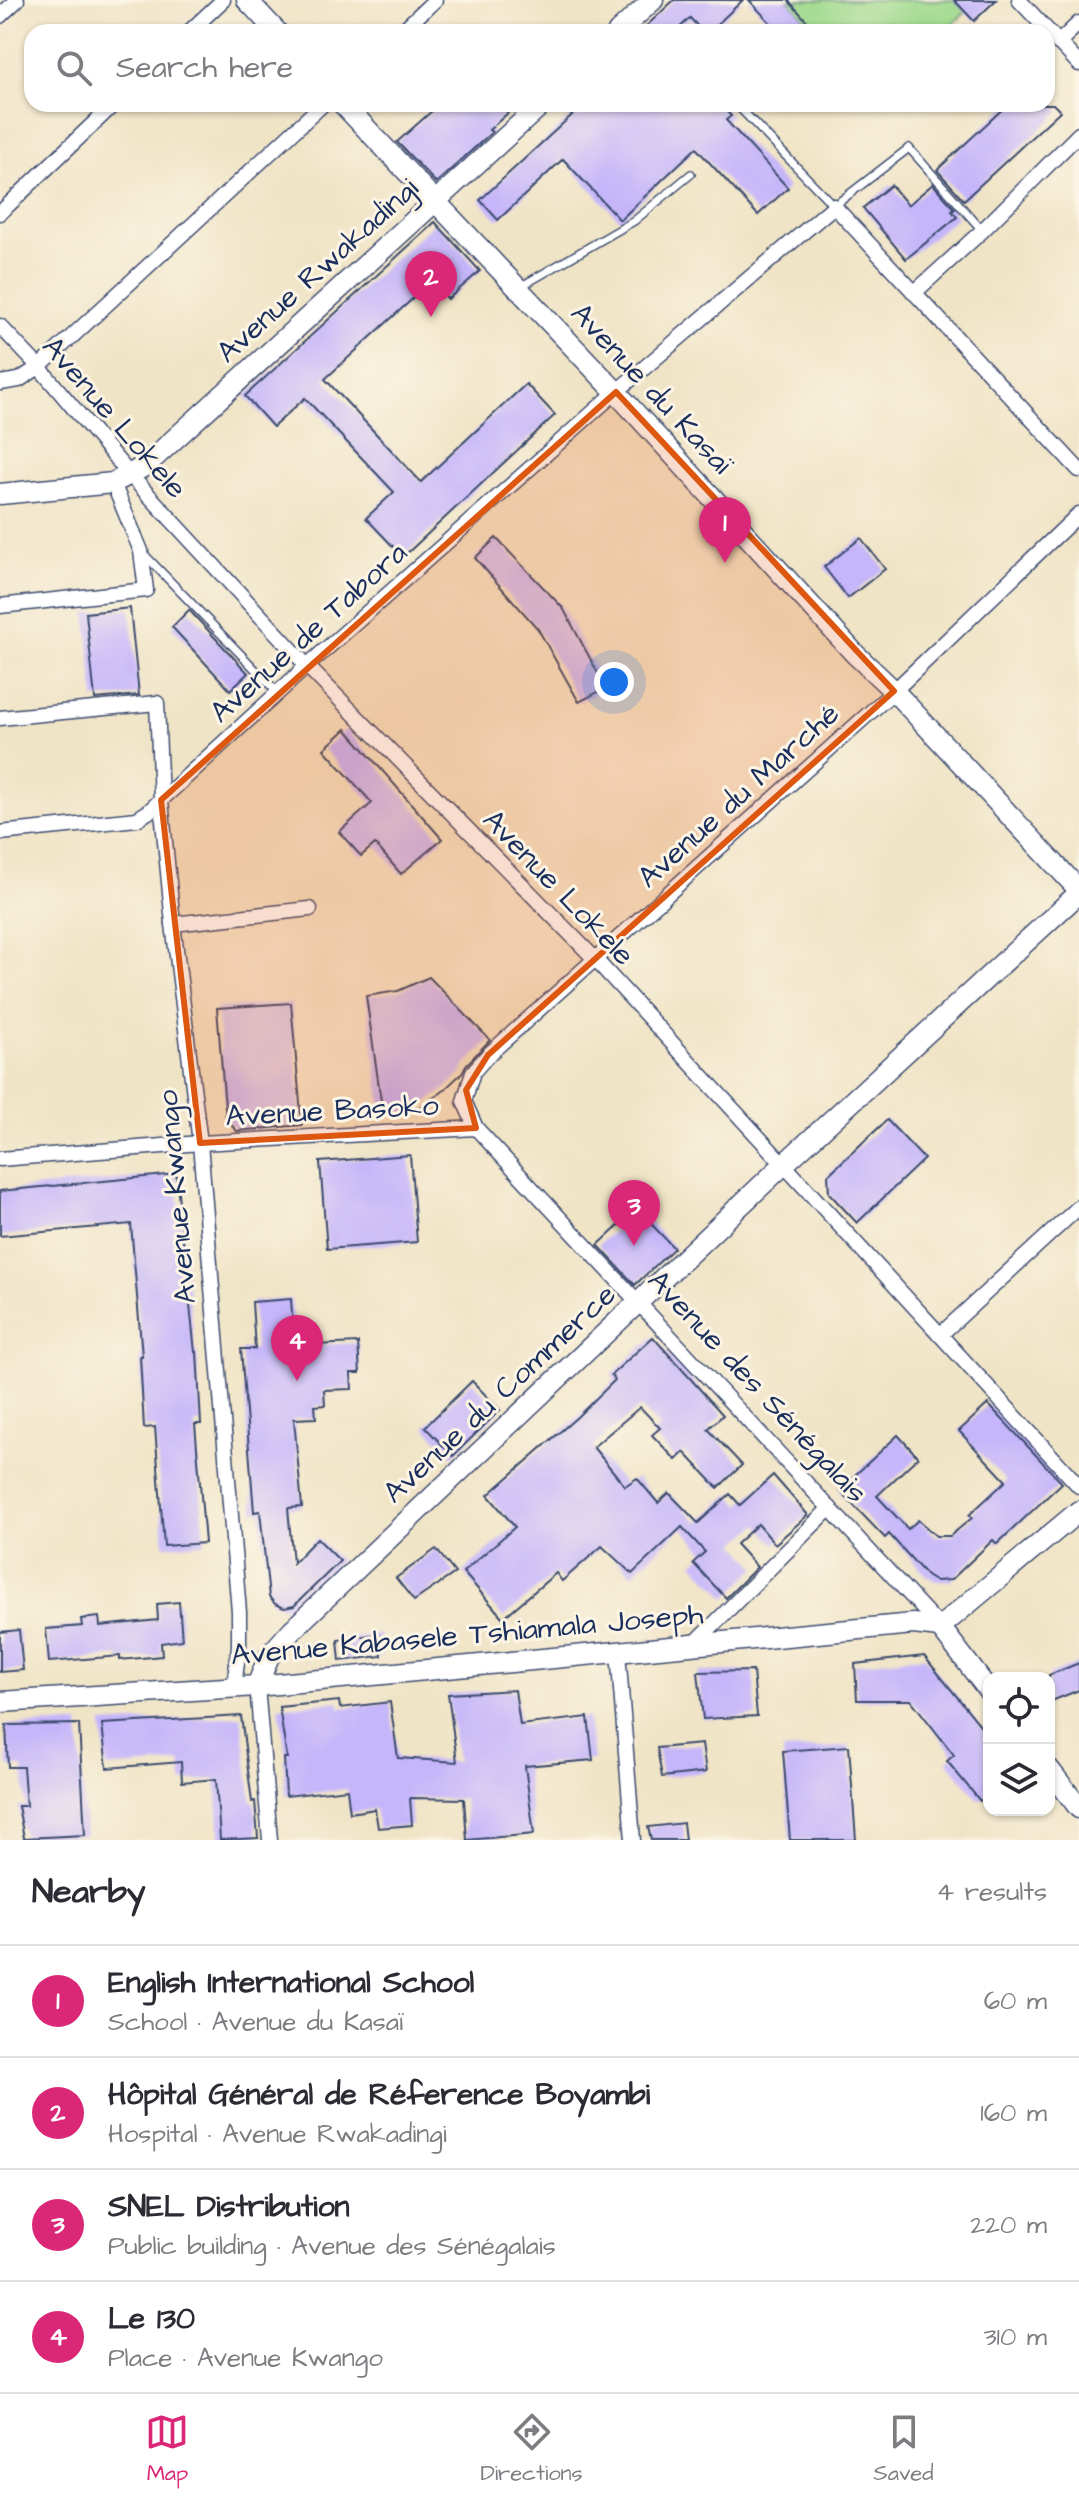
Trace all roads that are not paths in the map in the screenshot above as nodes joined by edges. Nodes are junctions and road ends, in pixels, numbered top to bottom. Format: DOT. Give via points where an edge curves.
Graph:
graph roads {
  1 [pos="17,0"];
  2 [pos="223,0"];
  3 [pos="247,0"];
  4 [pos="435,0"];
  5 [pos="1019,0"];
  6 [pos="646,2"];
  7 [pos="0,16"];
  8 [pos="1079,23"];
  9 [pos="198,24"];
  10 [pos="270,24"];
  11 [pos="410,24"];
  12 [pos="625,24"];
  13 [pos="1041,24"];
  14 [pos="1055,40"];
  15 [pos="1058,43"];
  16 [pos="1079,64"];
  17 [pos="106,112"];
  18 [pos="314,112"];
  19 [pos="351,112"];
  20 [pos="533,112"];
  21 [pos="744,112"];
  22 [pos="1079,134"];
  23 [pos="691,174"];
  24 [pos="437,202"];
  25 [pos="834,206"];
  26 [pos="0,213"];
  27 [pos="982,231"];
  28 [pos="518,288"];
  29 [pos="914,293"];
  30 [pos="0,326"];
  31 [pos="39,367"];
  32 [pos="0,383"];
  33 [pos="616,392"];
  34 [pos="1079,470"];
  35 [pos="121,479"];
  36 [pos="0,494"];
  37 [pos="1079,514"];
  38 [pos="141,551"];
  39 [pos="0,606"];
  40 [pos="307,666"];
  41 [pos="894,691"];
  42 [pos="278,693"];
  43 [pos="0,718"];
  44 [pos="161,800"];
  45 [pos="0,833"];
  46 [pos="1079,892"];
  47 [pos="310,909"];
  48 [pos="173,924"];
  49 [pos="594,958"];
  50 [pos="476,1128"];
  51 [pos="200,1143"];
  52 [pos="0,1159"];
  53 [pos="783,1165"];
  54 [pos="1079,1207"];
  55 [pos="639,1302"];
  56 [pos="940,1335"];
  57 [pos="1079,1486"];
  58 [pos="830,1508"];
  59 [pos="1079,1511"];
  60 [pos="940,1627"];
  61 [pos="695,1643"];
  62 [pos="618,1652"];
  63 [pos="983,1683"];
  64 [pos="257,1686"];
  65 [pos="234,1687"];
  66 [pos="0,1702"];
  67 [pos="1055,1777"];
  68 [pos="1079,1808"];
  69 [pos="270,1840"];
  70 [pos="633,1840"];
  1 -- 7 [label="street"];
  2 -- 9 [label="street"];
  3 -- 10 [label="street"];
  4 -- 11 [label="street"];
  5 -- 13 [label="street"];
  6 -- 12 [label="street"];
  8 -- 15 [label="street"];
  14 -- 15 [label="street"];
  15 -- 16 [label="street"];
  17 -- 26 [label="street"];
  18 -- 31 [label="street"];
  19 -- 24 [label="street, Avenue du Kasaï"];
  20 -- 24 [label="street, Avenue Rwakadingi"];
  21 -- 25 [label="lane"];
  22 -- 27 [label="street"];
  23 -- 28 [label="lane" via="634,221"];
  24 -- 28 [label="street, Avenue du Kasaï"];
  24 -- 35 [label="street, Avenue Rwakadingi" via="158,455"];
  25 -- 27 [label="lane" via="909,148"];
  25 -- 29 [label="street"];
  25 -- 33 [label="street, Avenue de Tabora"];
  27 -- 29 [label="street"];
  28 -- 33 [label="street, Avenue du Kasaï"];
  29 -- 34 [label="street"];
  30 -- 31 [label="street, Avenue Lokele"];
  31 -- 32 [label="street" via="19,380"];
  31 -- 35 [label="street, Avenue Lokele"];
  33 -- 40 [label="street, Avenue de Tabora"];
  33 -- 41 [label="street, Avenue du Kasaï"];
  35 -- 36 [label="street"];
  35 -- 38 [label="street" via="132,535"];
  35 -- 40 [label="street, Avenue Lokele"];
  37 -- 41 [label="street, Avenue du Marché"];
  38 -- 39 [label="street" via="146,590"];
  38 -- 42 [label="lane"];
  40 -- 42 [label="street, Avenue de Tabora"];
  40 -- 49 [label="street, Avenue Lokele"];
  41 -- 46 [label="street, Avenue du Kasaï"];
  41 -- 49 [label="street, Avenue du Marché"];
  42 -- 44 [label="street, Avenue de Tabora"];
  43 -- 44 [label="street, Avenue Kwango" via="157,703"];
  44 -- 45 [label="street, Avenue de Tabora" via="137,819"];
  44 -- 48 [label="street, Avenue Kwango"];
  46 -- 53 [label="street, Avenue du Commerce"];
  47 -- 48 [label="street"];
  48 -- 51 [label="street, Avenue Kwango"];
  49 -- 50 [label="street, Avenue du Marché" via="473,1072 464,1101"];
  49 -- 53 [label="street, Avenue Lokele"];
  50 -- 51 [label="street, Avenue Basoko"];
  50 -- 55 [label="street, Avenue des Sénégalais"];
  51 -- 52 [label="street, Avenue Basoko"];
  51 -- 65 [label="street, Avenue Kwango" via="239,1612"];
  53 -- 55 [label="street, Avenue du Commerce"];
  53 -- 56 [label="street, Avenue Lokele"];
  54 -- 56 [label="street"];
  55 -- 58 [label="street, Avenue des Sénégalais"];
  55 -- 64 [label="street, Avenue du Commerce" via="292,1630 269,1656"];
  56 -- 57 [label="street, Avenue Lokele"];
  58 -- 60 [label="street, Avenue des Sénégalais"];
  58 -- 61 [label="street"];
  59 -- 60 [label="street"];
  60 -- 61 [label="street, Avenue Kabasele Tshiamala Joseph" via="913,1624"];
  60 -- 63 [label="street, Avenue des Sénégalais"];
  61 -- 62 [label="street, Avenue Kabasele Tshiamala Joseph"];
  62 -- 64 [label="street, Avenue Kabasele Tshiamala Joseph"];
  62 -- 70 [label="street"];
  64 -- 65 [label="street, Avenue Kabasele Tshiamala Joseph"];
  64 -- 69 [label="street"];
  65 -- 66 [label="street, Avenue Kabasele Tshiamala Joseph"];
  67 -- 68 [label="street"];
}
